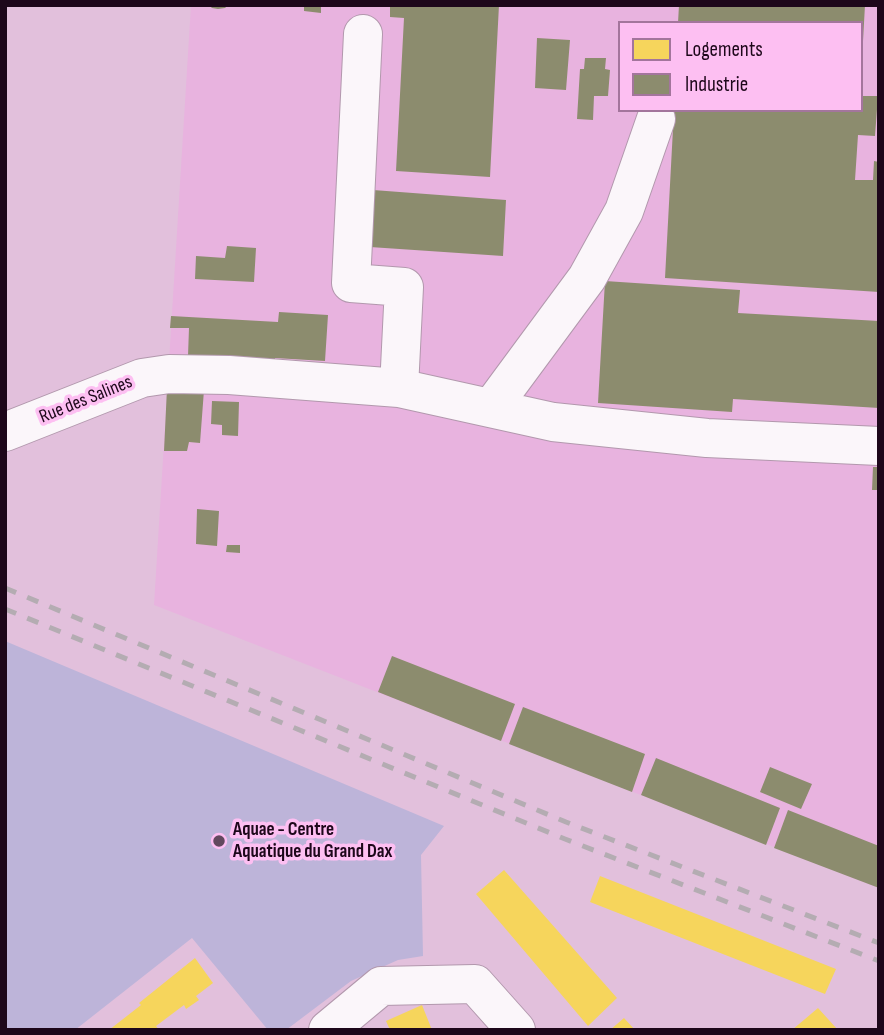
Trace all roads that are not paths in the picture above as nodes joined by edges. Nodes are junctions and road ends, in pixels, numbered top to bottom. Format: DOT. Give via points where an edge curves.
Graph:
graph roads {
  1 [pos="363,33"];
  2 [pos="656,119"];
  3 [pos="399,388"];
  4 [pos="491,408"];
  5 [pos="5,432"];
  6 [pos="879,446"];
  7 [pos="328,1030"];
  8 [pos="516,1030"];
  1 -- 3 [label="street" via="351,283 404,287"];
  2 -- 4 [label="street" via="624,211 587,278"];
  3 -- 4 [label="street, Rue des Salines"];
  3 -- 5 [label="street, Rue des Salines" via="169,374 142,378"];
  4 -- 6 [label="street, Rue des Salines" via="553,422 694,436"];
  7 -- 8 [label="street" via="381,986 475,984"];
}
